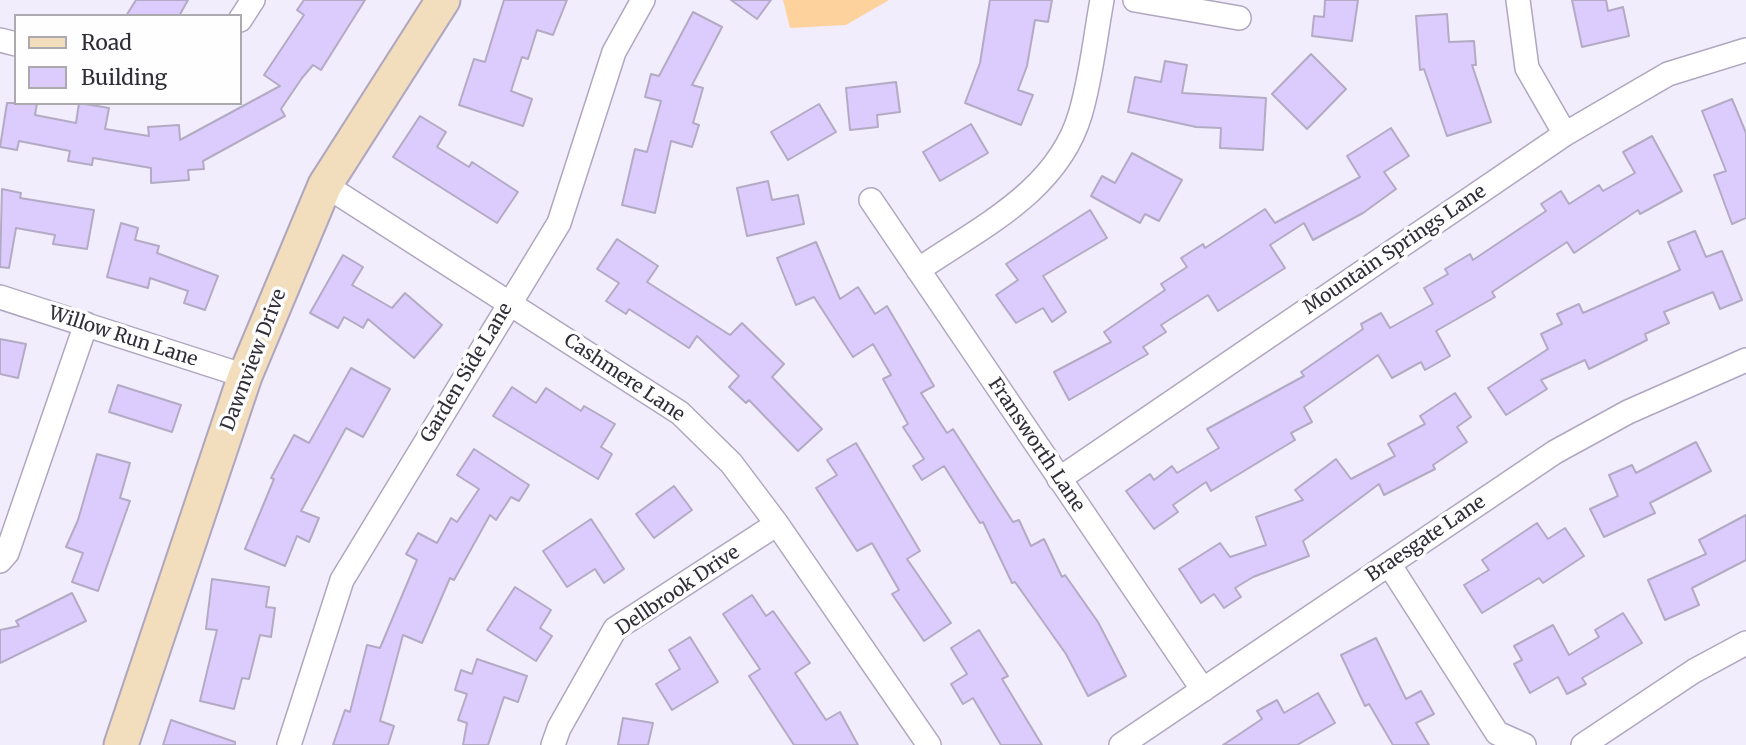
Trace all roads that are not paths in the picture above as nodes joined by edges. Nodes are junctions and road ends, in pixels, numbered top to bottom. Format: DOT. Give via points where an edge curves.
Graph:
graph roads {
  1 [pos="253,0"];
  2 [pos="443,0"];
  3 [pos="643,0"];
  4 [pos="1102,0"];
  5 [pos="1135,0"];
  6 [pos="1518,0"];
  7 [pos="242,17"];
  8 [pos="1239,18"];
  9 [pos="1746,50"];
  10 [pos="1565,134"];
  11 [pos="324,185"];
  12 [pos="870,201"];
  13 [pos="918,270"];
  14 [pos="0,298"];
  15 [pos="510,301"];
  16 [pos="86,324"];
  17 [pos="1746,360"];
  18 [pos="245,376"];
  19 [pos="1059,479"];
  20 [pos="777,524"];
  21 [pos="0,561"];
  22 [pos="1389,564"];
  23 [pos="1746,643"];
  24 [pos="1203,690"];
  25 [pos="121,745"];
  26 [pos="289,745"];
  27 [pos="554,745"];
  28 [pos="929,745"];
  29 [pos="1121,745"];
  30 [pos="1524,745"];
  31 [pos="1583,745"];
  1 -- 7 [label="street"];
  2 -- 11 [label="street, Dawnview Drive"];
  3 -- 15 [label="street, Garden Side Lane" via="614,52 559,223"];
  4 -- 13 [label="street" via="1080,116 1059,162 1027,196"];
  5 -- 8 [label="street"];
  6 -- 10 [label="street" via="1527,68"];
  9 -- 10 [label="street, Mountain Springs Lane" via="1668,74"];
  10 -- 19 [label="street, Mountain Springs Lane"];
  11 -- 15 [label="street, Cashmere Lane"];
  11 -- 18 [label="street, Dawnview Drive"];
  12 -- 13 [label="street, Fransworth Lane"];
  13 -- 19 [label="street, Fransworth Lane"];
  14 -- 16 [label="street, Willow Run Lane"];
  15 -- 20 [label="street, Cashmere Lane" via="680,413 731,463"];
  15 -- 26 [label="street, Garden Side Lane" via="342,580"];
  16 -- 18 [label="street, Willow Run Lane"];
  16 -- 21 [label="street" via="7,553"];
  17 -- 22 [label="street, Braesgate Lane" via="1628,412 1555,452"];
  18 -- 25 [label="street, Dawnview Drive"];
  19 -- 24 [label="street, Fransworth Lane"];
  20 -- 27 [label="street, Dellbrook Drive" via="615,629"];
  20 -- 28 [label="street, Cashmere Lane"];
  22 -- 24 [label="street, Braesgate Lane"];
  22 -- 30 [label="street" via="1497,733"];
  23 -- 31 [label="street" via="1693,671"];
  24 -- 29 [label="street, Braesgate Lane"];
}
